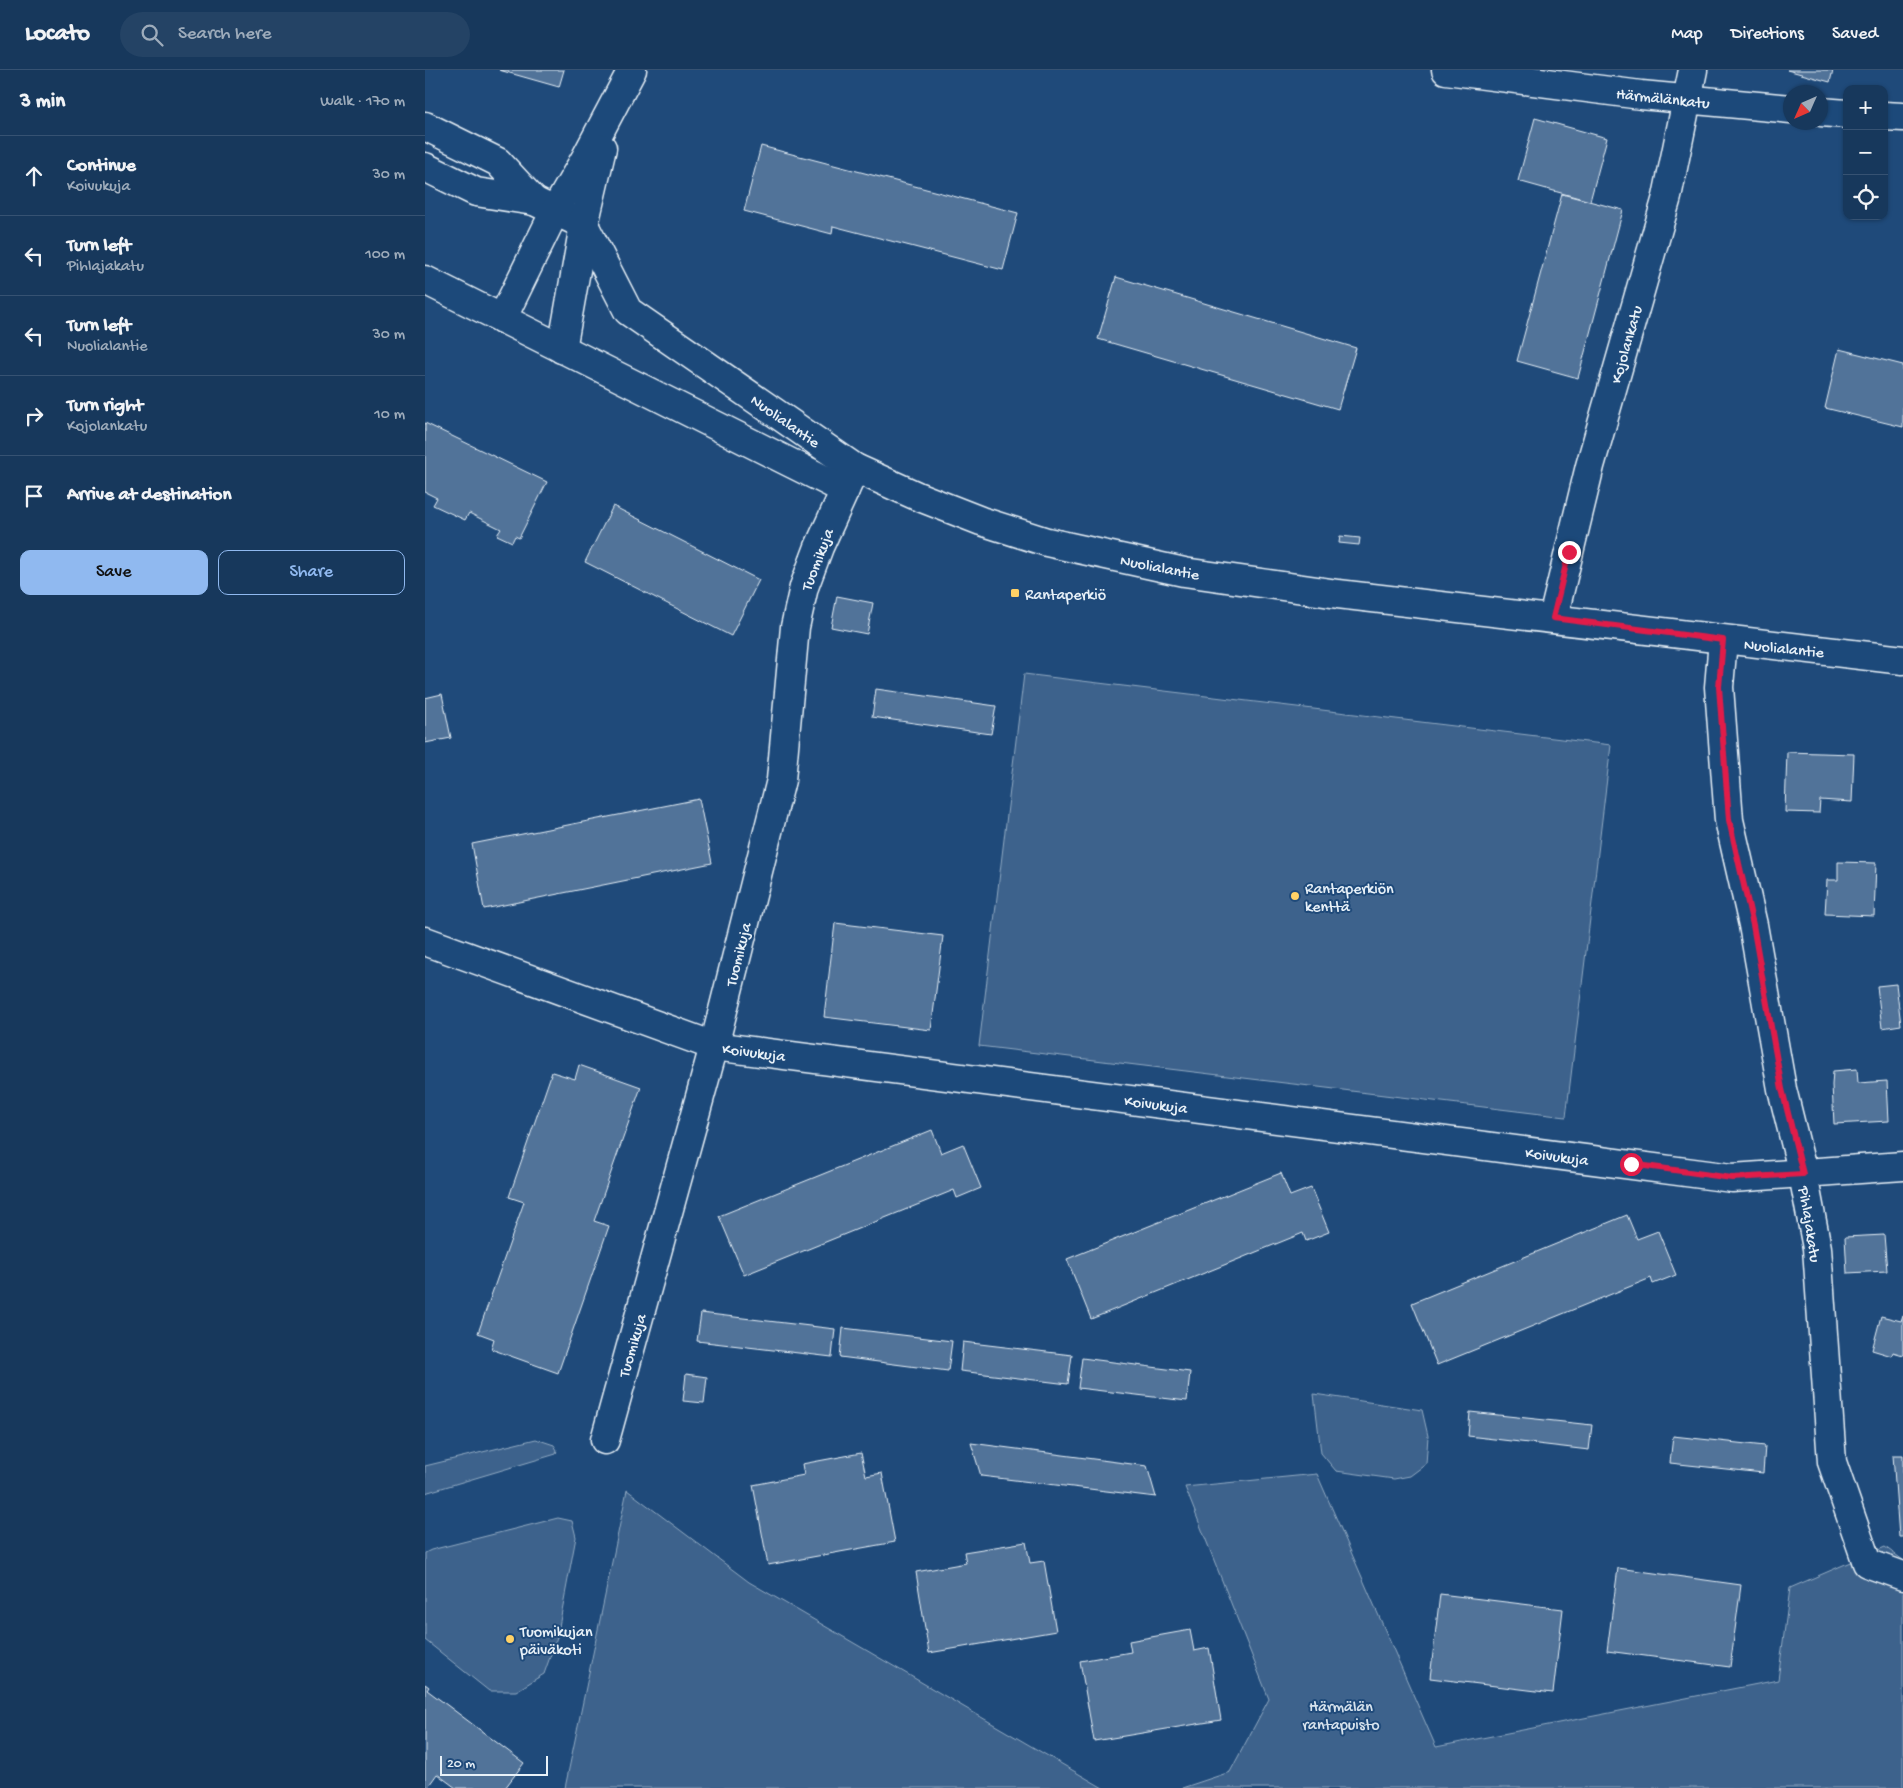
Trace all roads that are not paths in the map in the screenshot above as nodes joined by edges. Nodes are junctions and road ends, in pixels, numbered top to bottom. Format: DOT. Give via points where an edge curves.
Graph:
graph roads {
  1 [pos="632,70"];
  2 [pos="1446,70"];
  3 [pos="1693,70"];
  4 [pos="1688,100"];
  5 [pos="614,103"];
  6 [pos="1783,108"];
  7 [pos="1828,113"];
  8 [pos="1843,114"];
  9 [pos="1888,116"];
  10 [pos="1903,117"];
  11 [pos="425,126"];
  12 [pos="425,167"];
  13 [pos="545,206"];
  14 [pos="584,225"];
  15 [pos="425,280"];
  16 [pos="502,319"];
  17 [pos="562,349"];
  18 [pos="850,479"];
  19 [pos="1553,618"];
  20 [pos="1723,640"];
  21 [pos="1903,660"];
  22 [pos="425,941"];
  23 [pos="714,1046"];
  24 [pos="1903,1166"];
  25 [pos="1803,1174"];
  26 [pos="605,1440"];
  27 [pos="1903,1576"];
  1 -- 5 [label="street"];
  2 -- 4 [label="street, Härmälänkatu"];
  3 -- 4 [label="street, Kojolankatu"];
  4 -- 6 [label="street, Härmälänkatu"];
  4 -- 19 [label="street, Kojolankatu" via="1667,197 1591,466"];
  5 -- 13 [label="street"];
  5 -- 14 [label="street"];
  7 -- 8 [label="street"];
  9 -- 10 [label="street"];
  11 -- 13 [label="street" via="498,162"];
  12 -- 13 [label="street" via="476,192"];
  13 -- 14 [label="street"];
  13 -- 16 [label="street"];
  14 -- 17 [label="street"];
  14 -- 18 [label="street, Nuolialantie" via="628,311"];
  15 -- 16 [label="street"];
  16 -- 17 [label="street"];
  17 -- 18 [label="street"];
  18 -- 19 [label="street, Nuolialantie" via="917,496 1047,542 1184,572"];
  18 -- 23 [label="street, Tuomikuja" via="804,587 795,627 781,780"];
  19 -- 20 [label="street, Nuolialantie"];
  20 -- 21 [label="street, Nuolialantie"];
  20 -- 25 [label="street, Pihlajakatu" via="1719,687 1729,820 1753,925 1782,1089"];
  22 -- 23 [label="street, Koivukuja"];
  23 -- 25 [label="street, Koivukuja" via="1732,1178"];
  23 -- 26 [label="street, Tuomikuja"];
  24 -- 25 [label="street, Koivukuja"];
  25 -- 27 [label="street, Pihlajakatu" via="1817,1248 1832,1462 1867,1564"];
}
